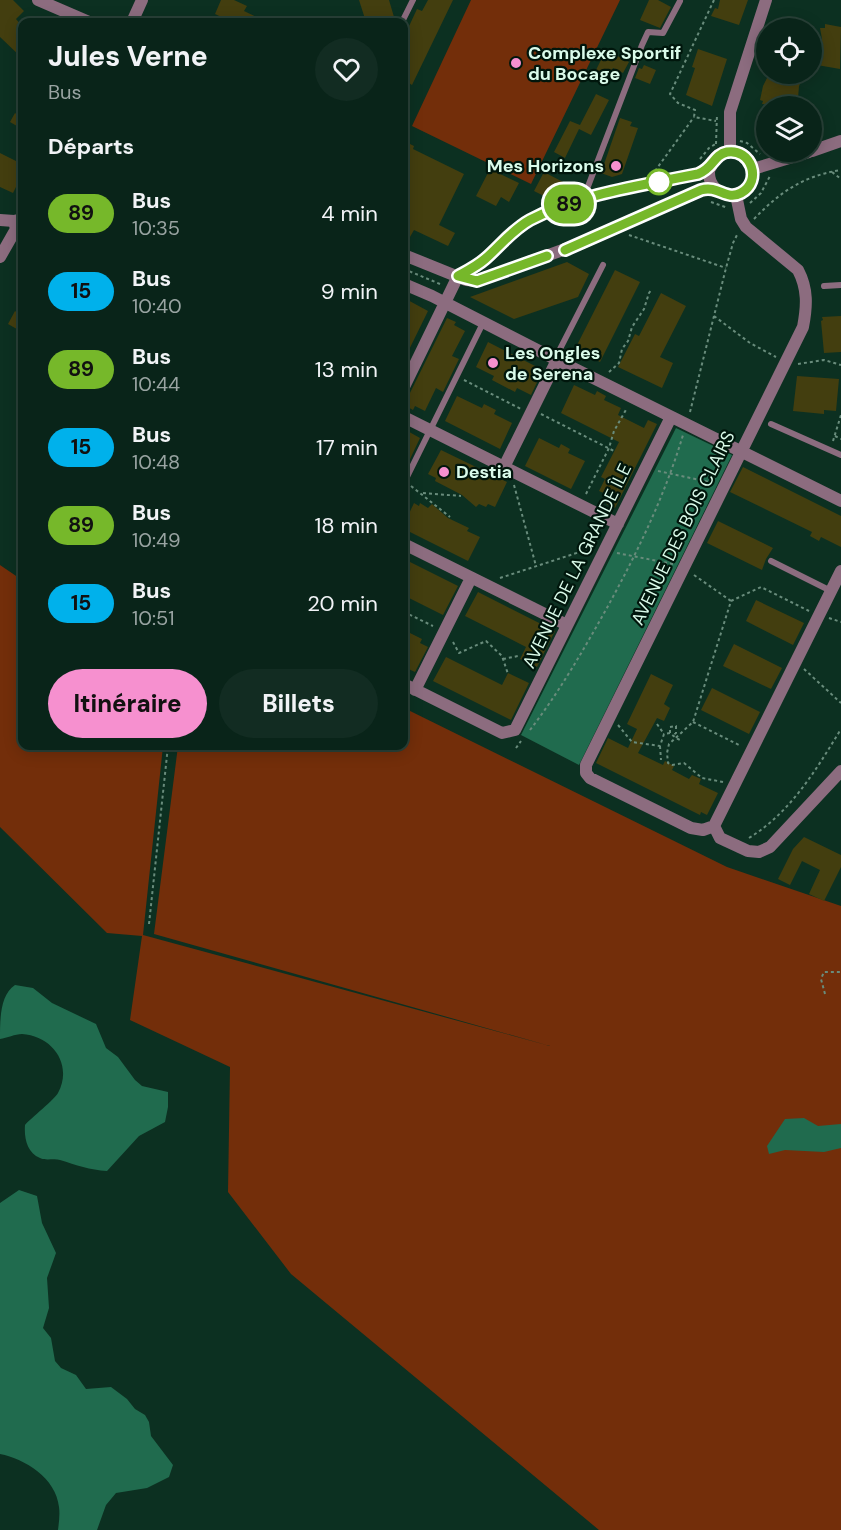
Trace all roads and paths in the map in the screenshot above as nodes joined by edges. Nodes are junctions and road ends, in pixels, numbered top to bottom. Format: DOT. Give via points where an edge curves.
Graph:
graph roads {
  1 [pos="39,0"];
  2 [pos="141,0"];
  3 [pos="413,0"];
  4 [pos="714,0"];
  5 [pos="766,0"];
  6 [pos="680,1"];
  7 [pos="80,18"];
  8 [pos="134,18"];
  9 [pos="404,18"];
  10 [pos="694,117"];
  11 [pos="716,121"];
  12 [pos="841,141"];
  13 [pos="822,147"];
  14 [pos="730,152"];
  15 [pos="775,162"];
  16 [pos="711,167"];
  17 [pos="753,169"];
  18 [pos="841,170"];
  19 [pos="832,172"];
  20 [pos="651,176"];
  21 [pos="841,179"];
  22 [pos="716,189"];
  23 [pos="736,195"];
  24 [pos="587,199"];
  25 [pos="0,220"];
  26 [pos="18,220"];
  27 [pos="746,227"];
  28 [pos="626,234"];
  29 [pos="0,257"];
  30 [pos="408,257"];
  31 [pos="477,265"];
  32 [pos="603,265"];
  33 [pos="726,268"];
  34 [pos="458,276"];
  35 [pos="485,279"];
  36 [pos="841,285"];
  37 [pos="408,286"];
  38 [pos="824,286"];
  39 [pos="652,289"];
  40 [pos="445,304"];
  41 [pos="714,316"];
  42 [pos="483,323"];
  43 [pos="557,360"];
  44 [pos="785,361"];
  45 [pos="841,365"];
  46 [pos="608,373"];
  47 [pos="456,376"];
  48 [pos="408,379"];
  49 [pos="630,403"];
  50 [pos="525,411"];
  51 [pos="536,411"];
  52 [pos="690,413"];
  53 [pos="841,415"];
  54 [pos="671,417"];
  55 [pos="408,419"];
  56 [pos="771,424"];
  57 [pos="430,430"];
  58 [pos="684,430"];
  59 [pos="835,436"];
  60 [pos="841,439"];
  61 [pos="609,448"];
  62 [pos="830,450"];
  63 [pos="614,451"];
  64 [pos="741,451"];
  65 [pos="841,455"];
  66 [pos="504,467"];
  67 [pos="652,470"];
  68 [pos="408,474"];
  69 [pos="517,474"];
  70 [pos="670,474"];
  71 [pos="408,484"];
  72 [pos="719,484"];
  73 [pos="422,493"];
  74 [pos="461,496"];
  75 [pos="841,501"];
  76 [pos="586,502"];
  77 [pos="450,517"];
  78 [pos="618,524"];
  79 [pos="408,546"];
  80 [pos="771,561"];
  81 [pos="536,567"];
  82 [pos="841,571"];
  83 [pos="471,578"];
  84 [pos="831,591"];
  85 [pos="408,614"];
  86 [pos="819,615"];
  87 [pos="841,622"];
  88 [pos="567,625"];
  89 [pos="440,629"];
  90 [pos="450,634"];
  91 [pos="518,656"];
  92 [pos="503,659"];
  93 [pos="800,665"];
  94 [pos="508,674"];
  95 [pos="409,687"];
  96 [pos="841,703"];
  97 [pos="614,721"];
  98 [pos="693,722"];
  99 [pos="657,724"];
  100 [pos="841,729"];
  101 [pos="664,734"];
  102 [pos="521,735"];
  103 [pos="673,735"];
  104 [pos="682,741"];
  105 [pos="660,746"];
  106 [pos="743,747"];
  107 [pos="516,748"];
  108 [pos="168,750"];
  109 [pos="661,760"];
  110 [pos="841,771"];
  111 [pos="726,782"];
  112 [pos="708,828"];
  113 [pos="736,846"];
  114 [pos="149,924"];
  115 [pos="841,972"];
  116 [pos="825,994"];
  1 -- 7 [label="street"];
  2 -- 8 [label="street"];
  3 -- 9 [label="lane"];
  4 -- 10 [label="path" via="670,94 678,103 695,110"];
  5 -- 14 [label="street" via="730,112"];
  6 -- 24 [label="lane" via="663,33 648,32 645,38 587,189"];
  10 -- 11 [label="path"];
  10 -- 20 [label="path"];
  12 -- 13 [label="street"];
  14 -- 16 [label="street" via="718,156"];
  14 -- 17 [label="street" via="747,158"];
  15 -- 17 [label="street"];
  16 -- 22 [label="street" via="710,179"];
  16 -- 24 [label="street" via="698,174"];
  17 -- 23 [label="street" via="751,182"];
  18 -- 19 [label="path"];
  19 -- 21 [label="path"];
  19 -- 27 [label="path" via="789,187"];
  22 -- 23 [label="street"];
  22 -- 35 [label="street" via="701,190 582,243"];
  23 -- 27 [label="street"];
  24 -- 31 [label="street" via="529,221"];
  25 -- 26 [label="street"];
  26 -- 29 [label="street"];
  27 -- 33 [label="path" via="733,243"];
  27 -- 44 [label="street, AVENUE DES BOIS CLAIRS" via="793,266 803,280 807,294 803,327"];
  28 -- 33 [label="path"];
  30 -- 34 [label="street"];
  31 -- 34 [label="street"];
  31 -- 35 [label="street"];
  32 -- 43 [label="lane"];
  33 -- 41 [label="path"];
  34 -- 35 [label="street" via="466,280"];
  34 -- 40 [label="street"];
  36 -- 38 [label="lane"];
  37 -- 40 [label="street"];
  39 -- 46 [label="path" via="619,363"];
  40 -- 42 [label="street"];
  40 -- 48 [label="street"];
  41 -- 44 [label="path" via="750,343"];
  41 -- 52 [label="path"];
  42 -- 43 [label="street"];
  42 -- 47 [label="lane"];
  43 -- 54 [label="street"];
  43 -- 66 [label="street"];
  44 -- 45 [label="path" via="801,364 824,360"];
  44 -- 64 [label="street, AVENUE DES BOIS CLAIRS"];
  47 -- 50 [label="path"];
  47 -- 57 [label="lane"];
  49 -- 61 [label="path"];
  51 -- 61 [label="path"];
  53 -- 59 [label="path"];
  54 -- 64 [label="street"];
  54 -- 78 [label="street, AVENUE DE LA GRANDE ÎLE"];
  55 -- 57 [label="street"];
  56 -- 62 [label="lane"];
  57 -- 66 [label="street"];
  57 -- 68 [label="lane"];
  58 -- 70 [label="path"];
  59 -- 60 [label="path"];
  59 -- 62 [label="path"];
  61 -- 63 [label="path"];
  61 -- 76 [label="path" via="586,493"];
  62 -- 65 [label="lane"];
  64 -- 75 [label="street"];
  64 -- 112 [label="street, AVENUE DES BOIS CLAIRS" via="586,765 590,778 691,828"];
  66 -- 69 [label="street"];
  67 -- 70 [label="path"];
  69 -- 78 [label="street"];
  69 -- 81 [label="path" via="513,484"];
  70 -- 72 [label="path"];
  70 -- 102 [label="path" via="602,618 557,692"];
  71 -- 73 [label="path"];
  73 -- 74 [label="path"];
  73 -- 77 [label="path"];
  78 -- 88 [label="street, AVENUE DE LA GRANDE ÎLE"];
  79 -- 83 [label="street"];
  80 -- 84 [label="lane"];
  82 -- 84 [label="street"];
  83 -- 88 [label="street"];
  83 -- 95 [label="street"];
  84 -- 86 [label="street"];
  85 -- 89 [label="path"];
  86 -- 87 [label="path"];
  86 -- 98 [label="path" via="761,587 731,601"];
  86 -- 112 [label="street"];
  88 -- 102 [label="street, AVENUE DE LA GRANDE ÎLE"];
  90 -- 92 [label="path" via="459,653 486,641"];
  91 -- 92 [label="path"];
  92 -- 94 [label="path"];
  93 -- 96 [label="path"];
  95 -- 102 [label="street" via="502,733"];
  97 -- 105 [label="path" via="632,742"];
  98 -- 103 [label="path"];
  98 -- 106 [label="path"];
  99 -- 101 [label="path"];
  100 -- 113 [label="path" via="791,801"];
  101 -- 103 [label="path"];
  101 -- 105 [label="path"];
  102 -- 107 [label="path"];
  103 -- 104 [label="path"];
  103 -- 111 [label="path" via="668,763 684,763 702,778"];
  105 -- 109 [label="path"];
  108 -- 114 [label="path"];
  110 -- 113 [label="street" via="770,847 759,852"];
  112 -- 113 [label="street"];
  115 -- 116 [label="path" via="824,972 821,979"];
}
